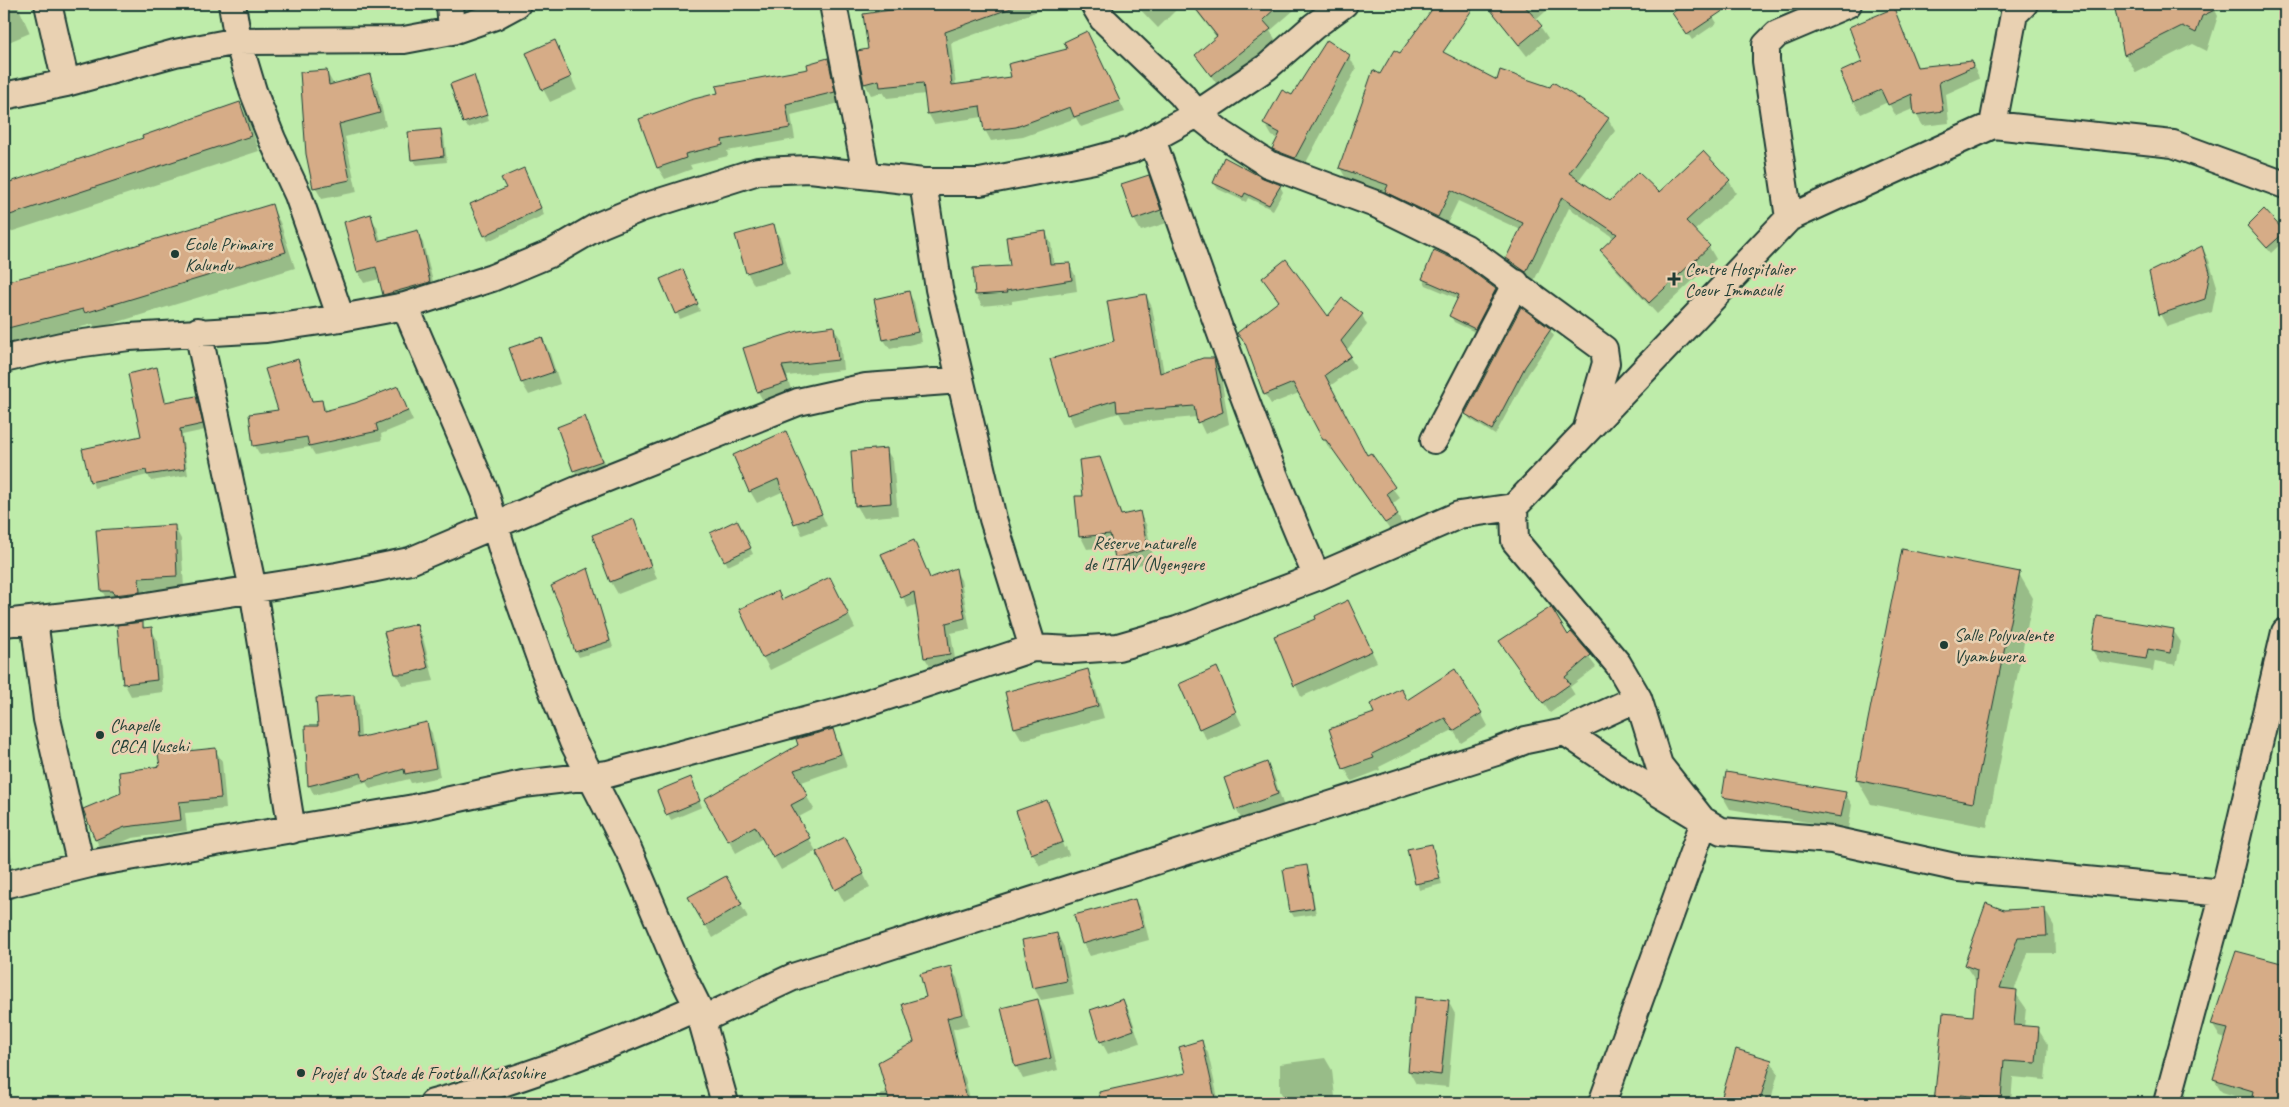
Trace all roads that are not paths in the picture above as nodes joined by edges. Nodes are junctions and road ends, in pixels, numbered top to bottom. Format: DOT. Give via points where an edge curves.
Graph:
graph roads {
  1 [pos="48,4"];
  2 [pos="232,4"];
  3 [pos="450,4"];
  4 [pos="517,4"];
  5 [pos="833,4"];
  6 [pos="1094,4"];
  7 [pos="1344,4"];
  8 [pos="1848,4"];
  9 [pos="2024,4"];
  10 [pos="452,30"];
  11 [pos="238,41"];
  12 [pos="66,83"];
  13 [pos="4,96"];
  14 [pos="1197,114"];
  15 [pos="1993,125"];
  16 [pos="1152,139"];
  17 [pos="866,174"];
  18 [pos="923,182"];
  19 [pos="2285,185"];
  20 [pos="1789,218"];
  21 [pos="1516,283"];
  22 [pos="405,306"];
  23 [pos="341,318"];
  24 [pos="198,331"];
  25 [pos="4,360"];
  26 [pos="960,380"];
  27 [pos="1584,436"];
  28 [pos="1434,440"];
  29 [pos="1514,507"];
  30 [pos="495,525"];
  31 [pos="1317,577"];
  32 [pos="253,589"];
  33 [pos="34,620"];
  34 [pos="4,623"];
  35 [pos="2285,632"];
  36 [pos="1033,648"];
  37 [pos="1638,698"];
  38 [pos="1565,732"];
  39 [pos="590,776"];
  40 [pos="1704,822"];
  41 [pos="292,830"];
  42 [pos="81,866"];
  43 [pos="4,885"];
  44 [pos="2224,893"];
  45 [pos="699,1013"];
  46 [pos="433,1103"];
  47 [pos="725,1103"];
  48 [pos="1602,1103"];
  49 [pos="2167,1103"];
  1 -- 12 [label="street"];
  2 -- 11 [label="street"];
  3 -- 10 [label="street"];
  4 -- 10 [label="street" via="495,16"];
  5 -- 17 [label="street"];
  6 -- 14 [label="street" via="1103,19 1181,94"];
  7 -- 14 [label="street" via="1267,67"];
  8 -- 20 [label="street" via="1777,34 1766,45"];
  9 -- 15 [label="street" via="2014,14"];
  10 -- 11 [label="street" via="404,40"];
  11 -- 12 [label="street" via="176,53"];
  11 -- 23 [label="street" via="253,91 298,195"];
  12 -- 13 [label="street"];
  14 -- 16 [label="street"];
  14 -- 21 [label="street" via="1268,164 1378,205 1466,248"];
  15 -- 19 [label="street" via="2173,144"];
  15 -- 20 [label="street"];
  16 -- 18 [label="street" via="1131,150 1035,172 980,182"];
  16 -- 31 [label="street" via="1236,377"];
  17 -- 18 [label="street"];
  17 -- 22 [label="street" via="810,169 758,172 642,208 600,225 552,253 492,278"];
  18 -- 26 [label="street" via="939,289"];
  20 -- 27 [label="street"];
  21 -- 27 [label="street" via="1604,349 1604,372"];
  21 -- 28 [label="street"];
  22 -- 23 [label="street"];
  22 -- 30 [label="street" via="485,492"];
  23 -- 24 [label="street" via="266,329"];
  24 -- 25 [label="street" via="61,346"];
  24 -- 32 [label="street"];
  26 -- 30 [label="street" via="866,387 798,402"];
  26 -- 36 [label="street" via="993,519"];
  27 -- 29 [label="street"];
  29 -- 31 [label="street" via="1459,515"];
  29 -- 37 [label="street" via="1515,541 1618,664"];
  30 -- 32 [label="street" via="410,561"];
  30 -- 39 [label="street" via="545,672"];
  31 -- 36 [label="street" via="1177,630 1118,647"];
  32 -- 33 [label="street"];
  32 -- 41 [label="street"];
  33 -- 34 [label="street"];
  33 -- 42 [label="street" via="47,719"];
  35 -- 44 [label="street"];
  36 -- 39 [label="street" via="849,709 649,764"];
  37 -- 38 [label="street"];
  37 -- 40 [label="street" via="1659,765"];
  38 -- 40 [label="street"];
  38 -- 45 [label="street" via="1526,740 793,978"];
  39 -- 41 [label="street" via="523,784"];
  39 -- 45 [label="street" via="629,851"];
  40 -- 44 [label="street" via="1721,831 1832,840 1959,868"];
  40 -- 48 [label="street"];
  41 -- 42 [label="street"];
  42 -- 43 [label="street"];
  44 -- 49 [label="street"];
  45 -- 46 [label="street" via="485,1090"];
  45 -- 47 [label="street"];
}
